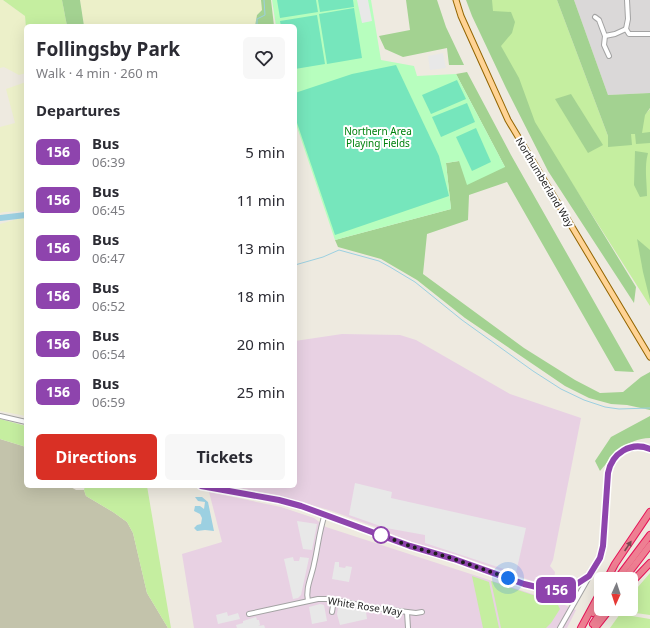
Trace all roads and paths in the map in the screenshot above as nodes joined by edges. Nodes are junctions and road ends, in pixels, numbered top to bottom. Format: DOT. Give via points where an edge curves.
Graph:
graph roads {
  1 [pos="456,0"];
  2 [pos="627,0"];
  3 [pos="595,17"];
  4 [pos="626,29"];
  5 [pos="650,34"];
  6 [pos="605,36"];
  7 [pos="609,56"];
  8 [pos="650,357"];
  9 [pos="0,416"];
  10 [pos="24,422"];
  11 [pos="650,448"];
  12 [pos="212,488"];
  13 [pos="650,512"];
  14 [pos="325,514"];
  15 [pos="650,535"];
  16 [pos="650,545"];
  17 [pos="650,563"];
  18 [pos="611,572"];
  19 [pos="622,572"];
  20 [pos="629,572"];
  21 [pos="589,576"];
  22 [pos="638,576"];
  23 [pos="334,600"];
  24 [pos="308,601"];
  25 [pos="594,605"];
  26 [pos="594,611"];
  27 [pos="332,612"];
  28 [pos="407,612"];
  29 [pos="422,612"];
  30 [pos="249,614"];
  31 [pos="599,616"];
  32 [pos="604,616"];
  33 [pos="408,628"];
  34 [pos="560,628"];
  35 [pos="582,628"];
  36 [pos="591,628"];
  37 [pos="595,628"];
  1 -- 8 [label="main road, Northumberland Way" via="508,120"];
  2 -- 4 [label="street"];
  3 -- 6 [label="street" via="599,20"];
  4 -- 5 [label="street" via="629,34"];
  4 -- 6 [label="street"];
  6 -- 7 [label="street" via="604,45"];
  9 -- 10 [label="street"];
  11 -- 21 [label="street" via="633,447 625,450 609,467 602,551"];
  12 -- 14 [label="street" via="279,500"];
  18 -- 13 [label="highway, one-way"];
  14 -- 21 [label="street" via="410,546 545,589 565,589"];
  14 -- 24 [label="street" via="307,591"];
  15 -- 19 [label="highway"];
  16 -- 20 [label="highway"];
  17 -- 22 [label="highway"];
  21 -- 34 [label="street"];
  23 -- 24 [label="street, White Rose Way"];
  23 -- 27 [label="street"];
  23 -- 28 [label="street, White Rose Way"];
  24 -- 30 [label="street, White Rose Way"];
  25 -- 35 [label="highway"];
  26 -- 35 [label="highway"];
  28 -- 29 [label="street, White Rose Way"];
  28 -- 33 [label="street"];
  31 -- 36 [label="highway"];
  32 -- 37 [label="highway"];
}
